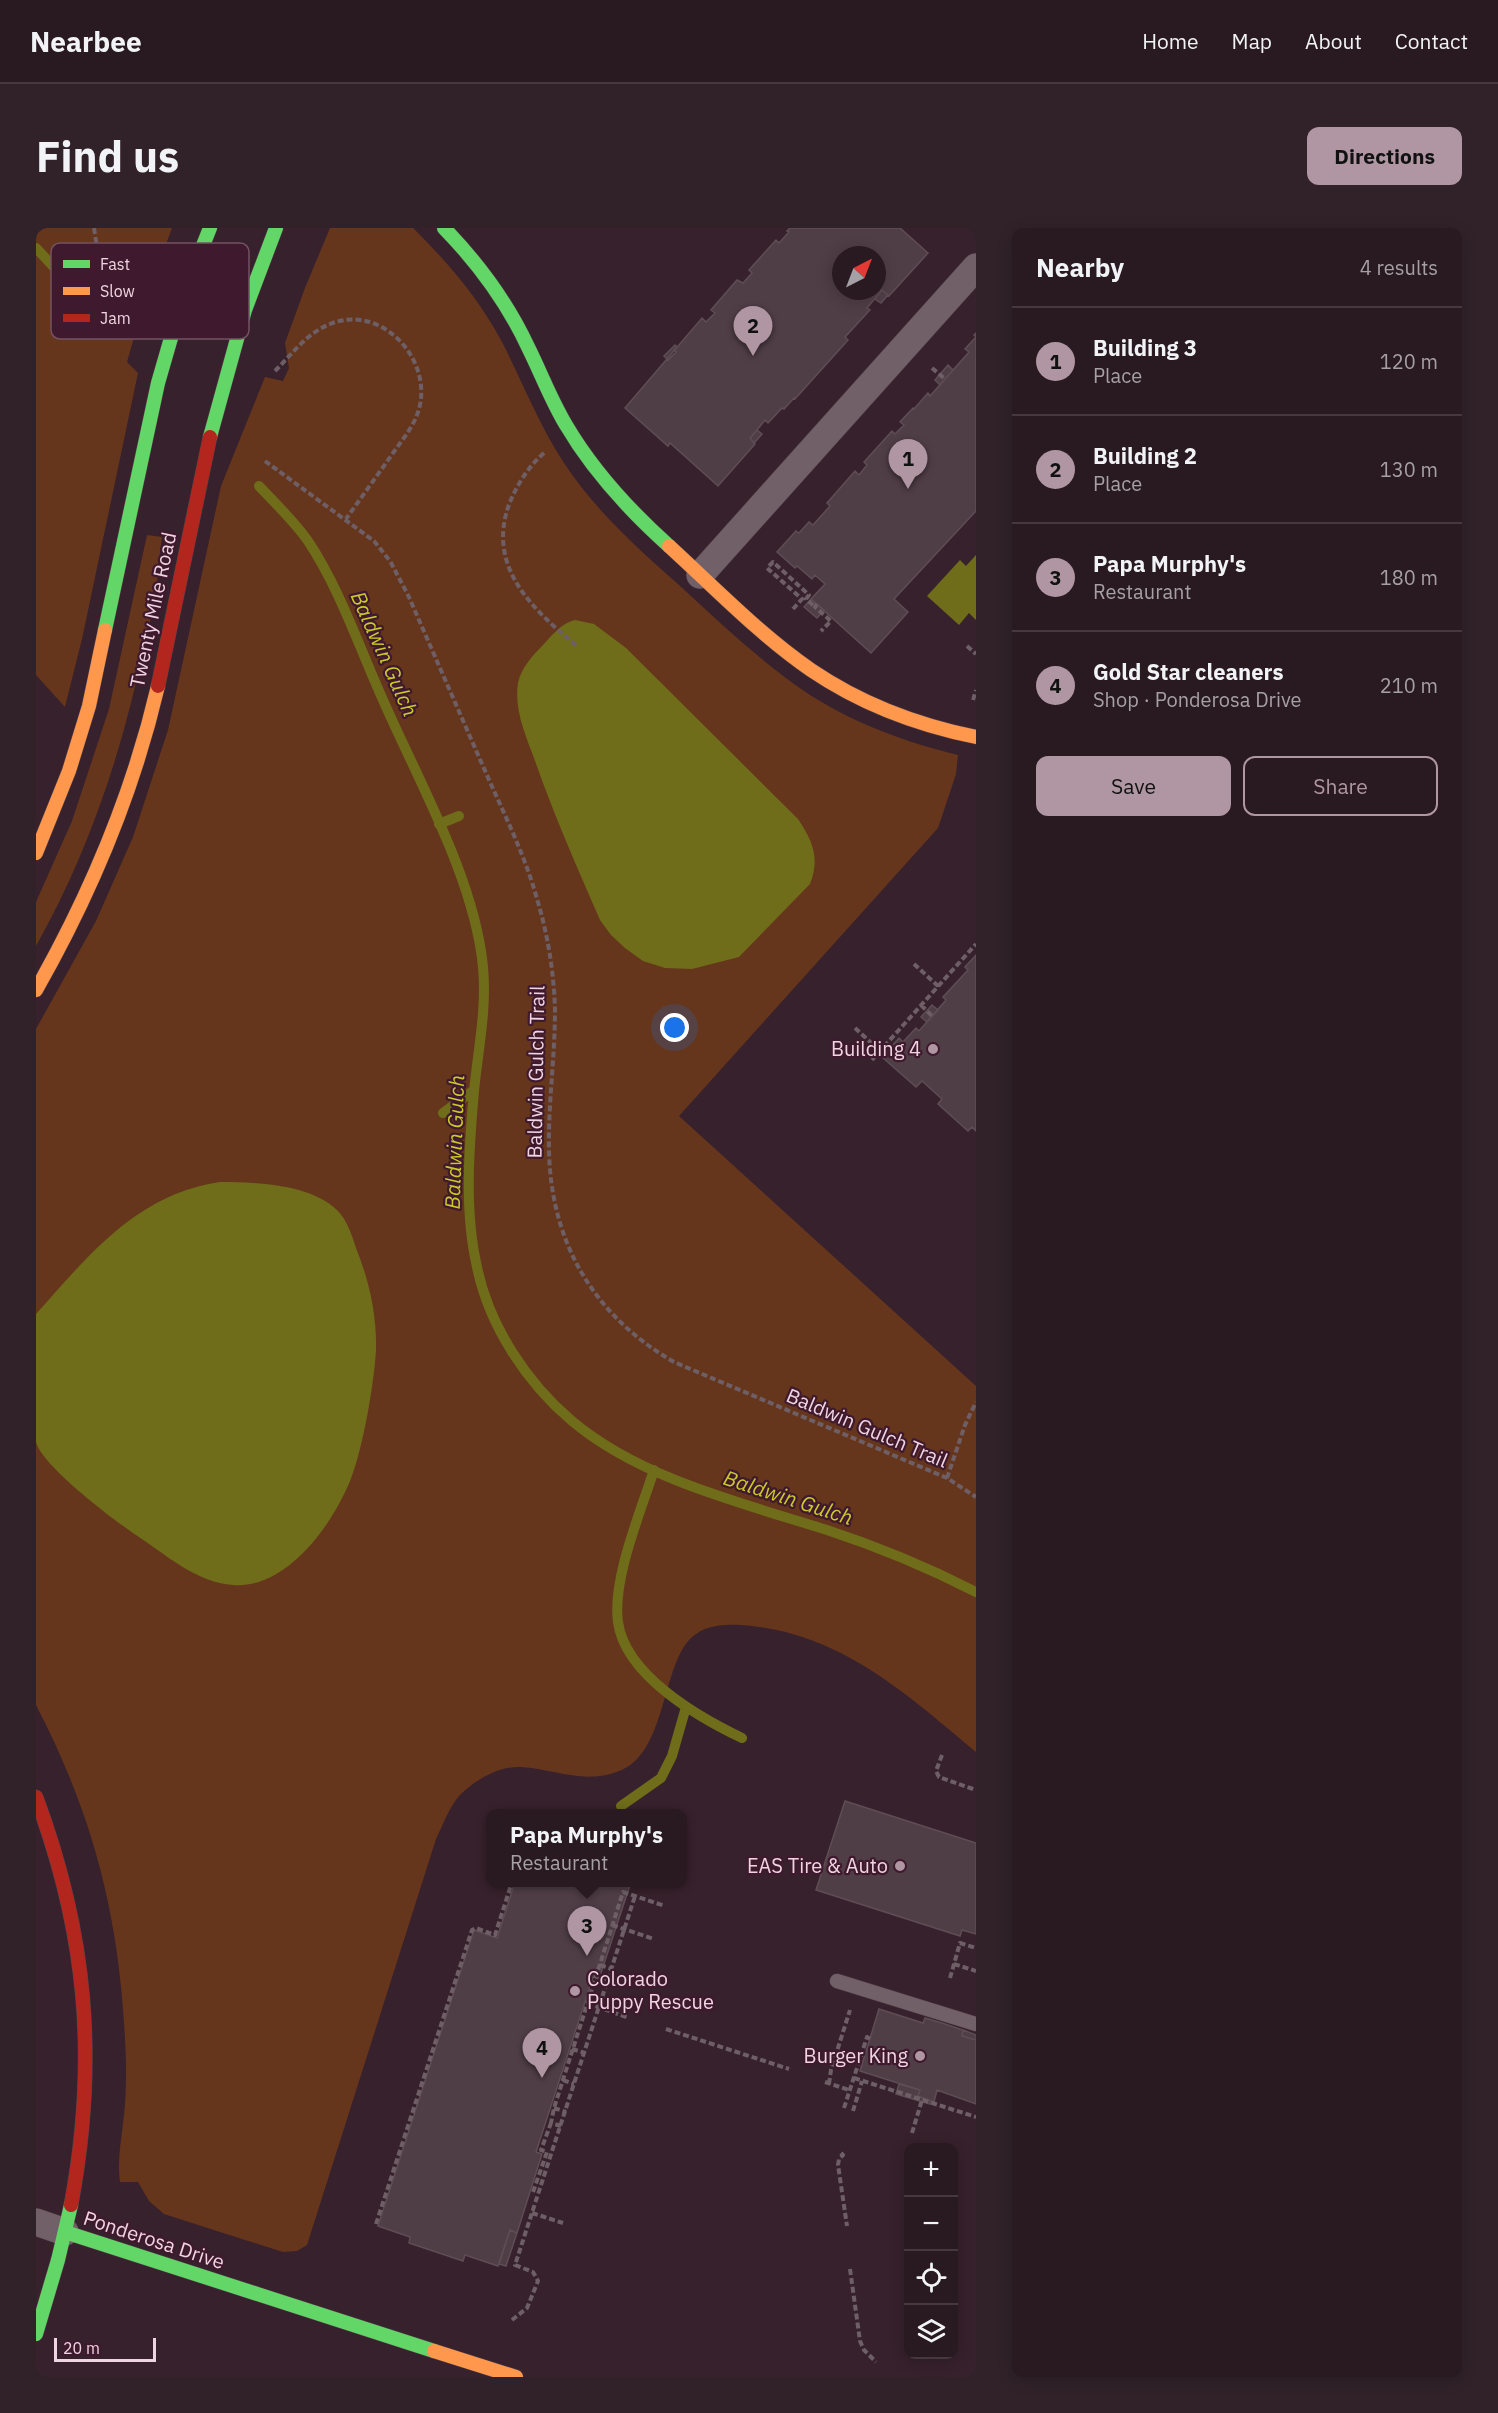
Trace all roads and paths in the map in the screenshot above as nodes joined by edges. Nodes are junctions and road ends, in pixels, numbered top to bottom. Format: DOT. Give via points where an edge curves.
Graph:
graph roads {
  1 [pos="94,228"];
  2 [pos="210,228"];
  3 [pos="276,228"];
  4 [pos="444,228"];
  5 [pos="96,243"];
  6 [pos="204,243"];
  7 [pos="976,267"];
  8 [pos="249,298"];
  9 [pos="171,339"];
  10 [pos="235,339"];
  11 [pos="932,368"];
  12 [pos="275,372"];
  13 [pos="945,379"];
  14 [pos="571,434"];
  15 [pos="265,462"];
  16 [pos="345,519"];
  17 [pos="700,575"];
  18 [pos="793,609"];
  19 [pos="821,631"];
  20 [pos="577,646"];
  21 [pos="967,646"];
  22 [pos="976,654"];
  23 [pos="976,690"];
  24 [pos="973,700"];
  25 [pos="976,737"];
  26 [pos="36,853"];
  27 [pos="976,944"];
  28 [pos="914,964"];
  29 [pos="938,986"];
  30 [pos="36,990"];
  31 [pos="921,1005"];
  32 [pos="932,1016"];
  33 [pos="855,1028"];
  34 [pos="880,1051"];
  35 [pos="872,1059"];
  36 [pos="976,1402"];
  37 [pos="947,1478"];
  38 [pos="976,1497"];
  39 [pos="942,1755"];
  40 [pos="976,1790"];
  41 [pos="36,1797"];
  42 [pos="510,1887"];
  43 [pos="635,1896"];
  44 [pos="665,1906"];
  45 [pos="612,1925"];
  46 [pos="625,1929"];
  47 [pos="654,1939"];
  48 [pos="976,1948"];
  49 [pos="954,1964"];
  50 [pos="600,1965"];
  51 [pos="612,1969"];
  52 [pos="976,1971"];
  53 [pos="596,1975"];
  54 [pos="950,1978"];
  55 [pos="608,1980"];
  56 [pos="837,1981"];
  57 [pos="587,2003"];
  58 [pos="852,2004"];
  59 [pos="599,2008"];
  60 [pos="629,2018"];
  61 [pos="976,2024"];
  62 [pos="666,2030"];
  63 [pos="870,2039"];
  64 [pos="572,2049"];
  65 [pos="585,2053"];
  66 [pos="789,2069"];
  67 [pos="854,2078"];
  68 [pos="563,2080"];
  69 [pos="862,2081"];
  70 [pos="574,2084"];
  71 [pos="849,2090"];
  72 [pos="924,2100"];
  73 [pos="554,2108"];
  74 [pos="844,2108"];
  75 [pos="853,2111"];
  76 [pos="566,2112"];
  77 [pos="976,2117"];
  78 [pos="550,2123"];
  79 [pos="561,2126"];
  80 [pos="912,2133"];
  81 [pos="549,2153"];
  82 [pos="841,2153"];
  83 [pos="532,2213"];
  84 [pos="36,2222"];
  85 [pos="563,2223"];
  86 [pos="376,2224"];
  87 [pos="847,2226"];
  88 [pos="65,2232"];
  89 [pos="850,2269"];
  90 [pos="512,2320"];
  91 [pos="36,2334"];
  92 [pos="876,2362"];
  93 [pos="516,2377"];
  1 -- 5 [label="path"];
  2 -- 6 [label="street, Twenty Mile Road"];
  3 -- 8 [label="street, Twenty Mile Road"];
  4 -- 14 [label="street" via="501,297"];
  7 -- 17 [label="street"];
  9 -- 26 [label="street, Twenty Mile Road" via="89,706 69,771"];
  10 -- 30 [label="street, Twenty Mile Road" via="220,391 159,679 138,758 95,874"];
  11 -- 13 [label="path"];
  12 -- 16 [label="path" via="314,333 349,319 363,320 386,330 413,356 422,385 420,408"];
  14 -- 17 [label="street" via="626,507"];
  14 -- 20 [label="path" via="540,456 522,479 505,518 503,537 506,560 521,591 542,617"];
  15 -- 16 [label="path, Baldwin Gulch Trail"];
  16 -- 37 [label="path, Baldwin Gulch Trail" via="374,541 396,571 529,871 547,940 555,1007 549,1131 551,1184 566,1241 586,1280 624,1326 674,1362"];
  17 -- 25 [label="street" via="787,651 829,681 897,714"];
  18 -- 19 [label="path" via="802,599 767,568 772,562 831,621"];
  21 -- 22 [label="path"];
  23 -- 24 [label="path"];
  27 -- 29 [label="path"];
  28 -- 29 [label="path"];
  29 -- 31 [label="path"];
  31 -- 32 [label="path"];
  31 -- 34 [label="path"];
  33 -- 34 [label="path"];
  34 -- 35 [label="path"];
  36 -- 37 [label="path"];
  37 -- 38 [label="path, Baldwin Gulch Trail"];
  39 -- 40 [label="path" via="936,1771 939,1777"];
  41 -- 88 [label="street, Ponderosa Drive" via="62,1874 83,1984 84,2112"];
  42 -- 86 [label="path" via="495,1935 472,1930"];
  43 -- 44 [label="path"];
  43 -- 45 [label="path" via="623,1892"];
  43 -- 46 [label="path"];
  45 -- 46 [label="path"];
  45 -- 50 [label="path"];
  46 -- 47 [label="path"];
  46 -- 51 [label="path"];
  48 -- 49 [label="path" via="960,1942"];
  49 -- 52 [label="path"];
  49 -- 54 [label="path"];
  50 -- 51 [label="path"];
  50 -- 53 [label="path"];
  51 -- 55 [label="path"];
  53 -- 55 [label="path"];
  53 -- 57 [label="path"];
  55 -- 59 [label="path"];
  56 -- 61 [label="lane"];
  57 -- 59 [label="path"];
  57 -- 64 [label="path"];
  58 -- 71 [label="path" via="827,2083"];
  59 -- 60 [label="path"];
  59 -- 65 [label="path"];
  62 -- 66 [label="path"];
  63 -- 67 [label="path" via="867,2037"];
  64 -- 65 [label="path"];
  64 -- 68 [label="path"];
  65 -- 70 [label="path"];
  67 -- 69 [label="path"];
  67 -- 71 [label="path"];
  68 -- 70 [label="path"];
  68 -- 73 [label="path"];
  69 -- 72 [label="path"];
  69 -- 75 [label="path"];
  70 -- 76 [label="path"];
  71 -- 74 [label="path"];
  72 -- 77 [label="path"];
  72 -- 80 [label="path"];
  73 -- 76 [label="path"];
  73 -- 78 [label="path"];
  76 -- 79 [label="path"];
  78 -- 79 [label="path"];
  78 -- 81 [label="path" via="541,2150"];
  79 -- 81 [label="path"];
  81 -- 83 [label="path" via="534,2193"];
  82 -- 87 [label="path" via="838,2165"];
  83 -- 85 [label="path"];
  83 -- 90 [label="path" via="515,2265 533,2272 538,2280 527,2308"];
  84 -- 88 [label="street"];
  88 -- 91 [label="street"];
  88 -- 93 [label="street, Ponderosa Drive"];
  89 -- 92 [label="path" via="860,2341"];
}
